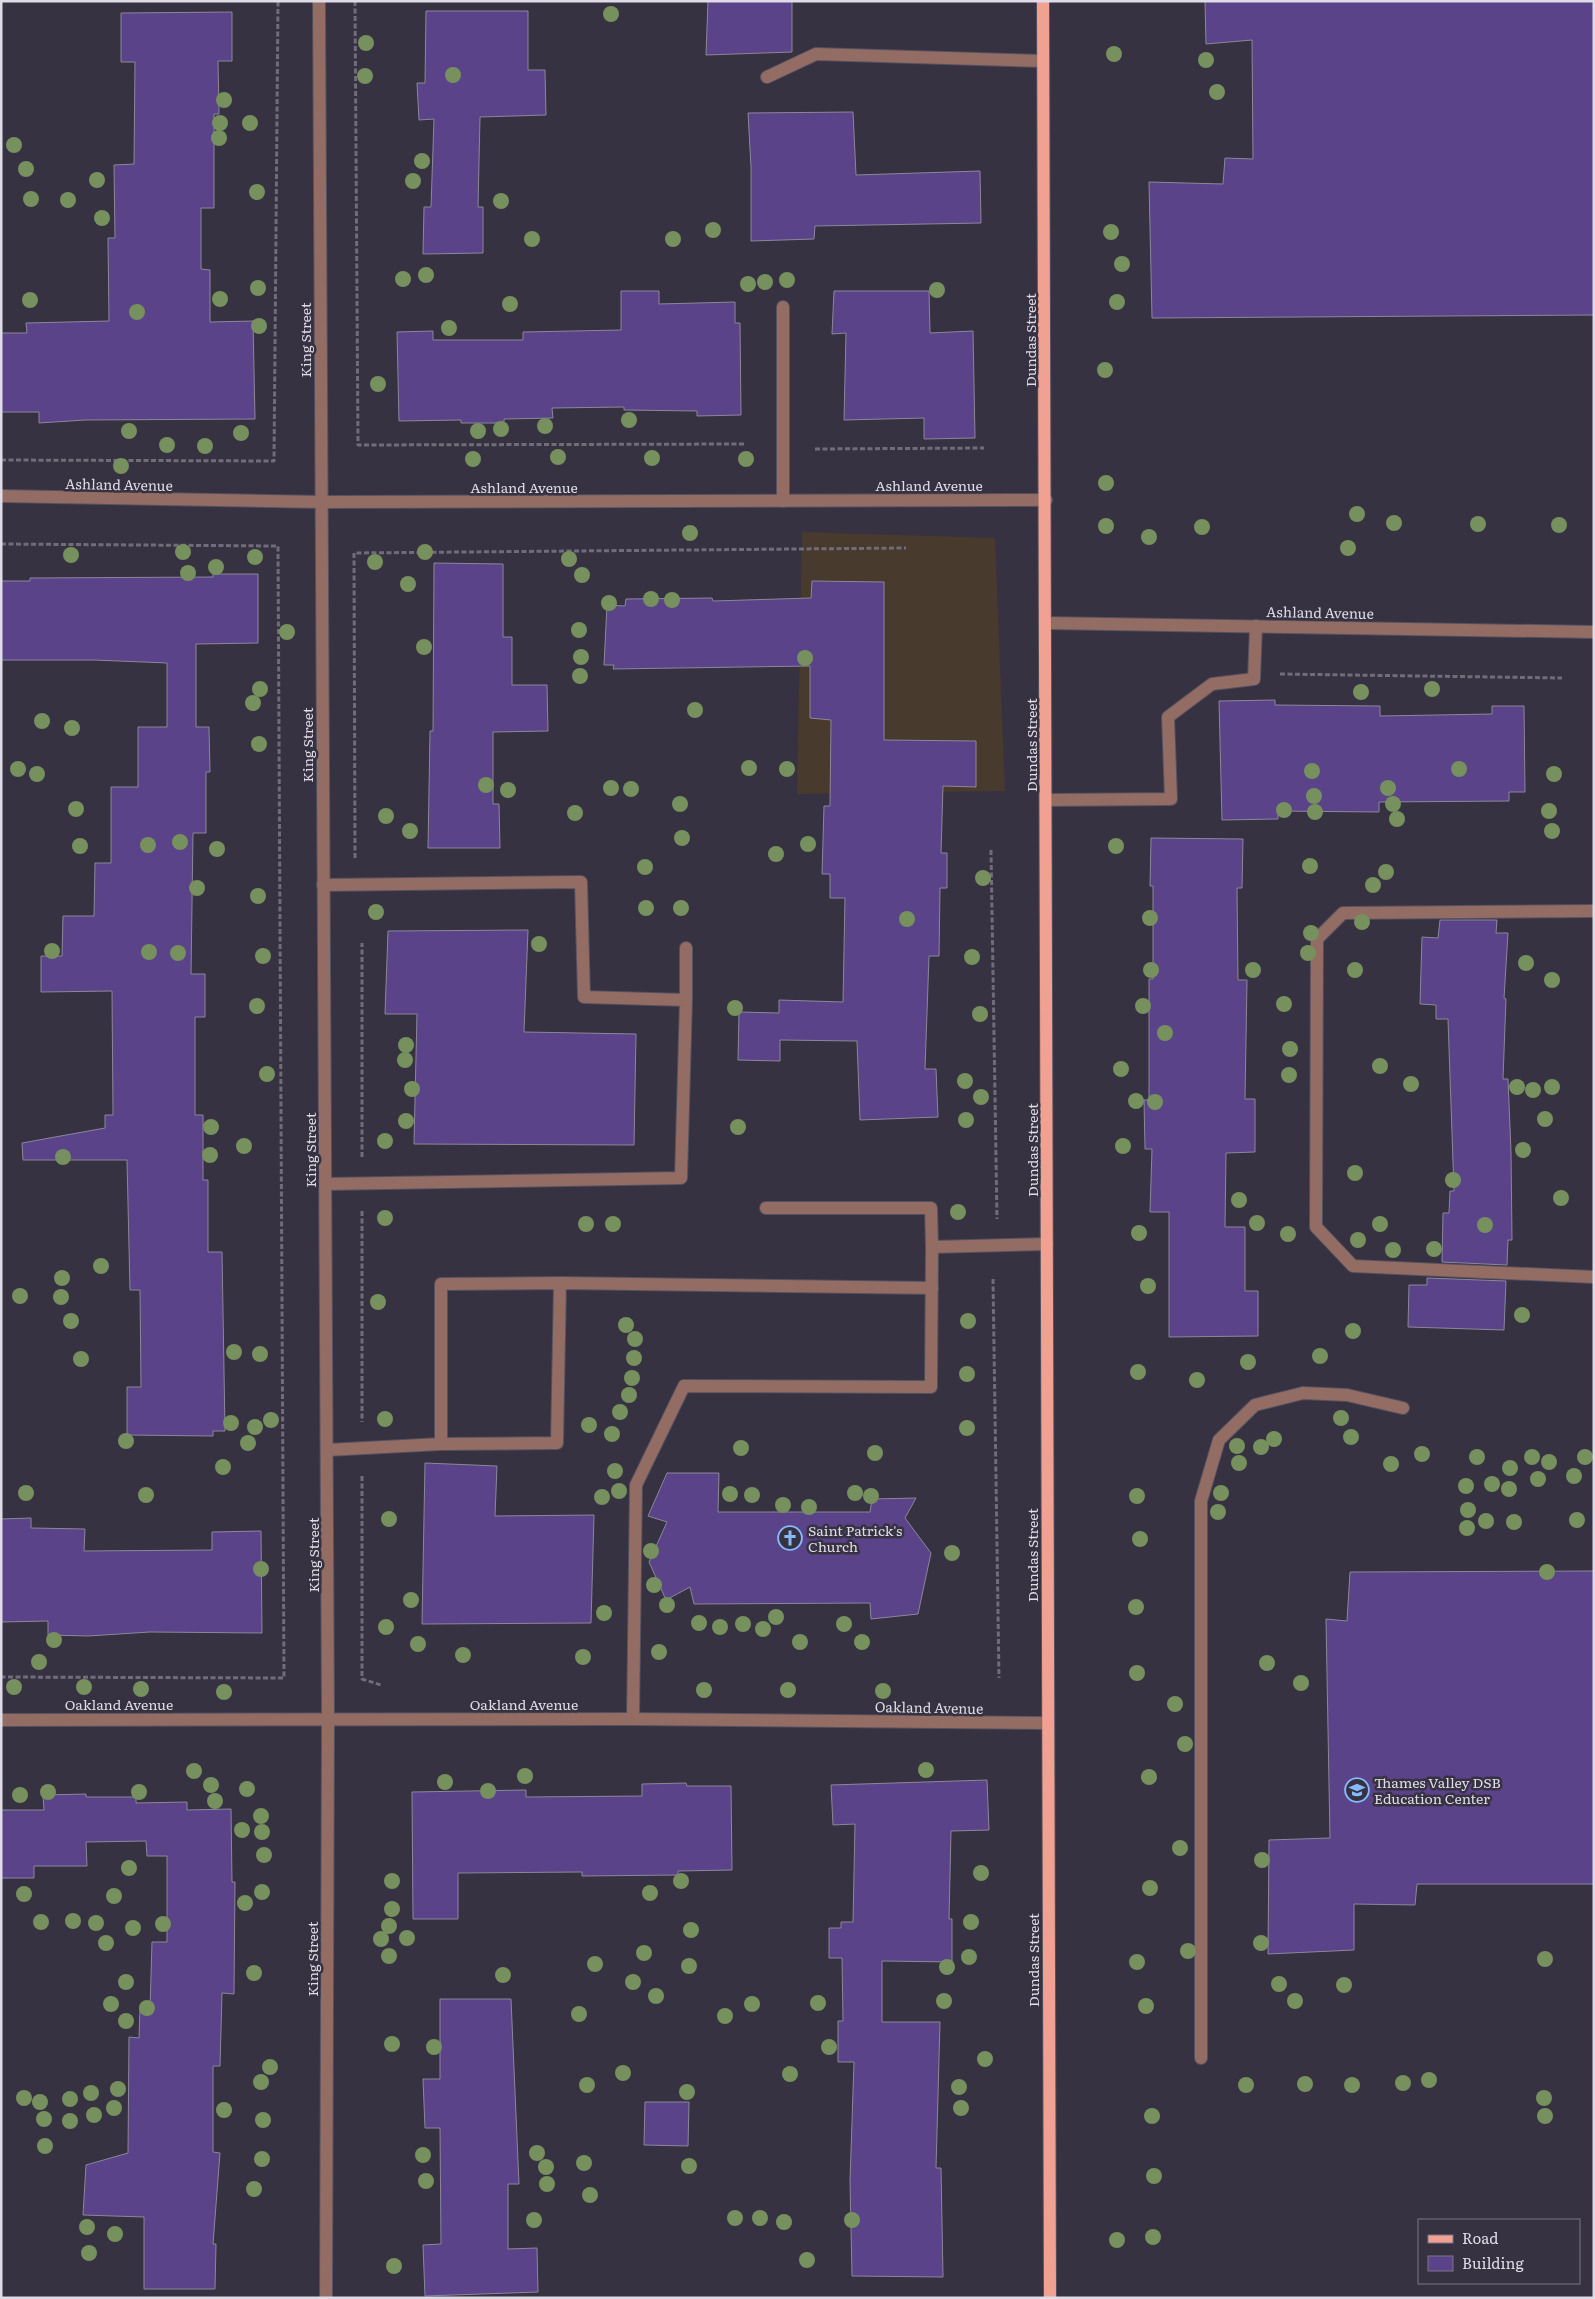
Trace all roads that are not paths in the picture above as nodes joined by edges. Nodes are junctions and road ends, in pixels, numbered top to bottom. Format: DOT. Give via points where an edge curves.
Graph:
graph roads {
  1 [pos="319,1"];
  2 [pos="1043,1"];
  3 [pos="1044,61"];
  4 [pos="767,77"];
  5 [pos="783,307"];
  6 [pos="1,496"];
  7 [pos="1046,500"];
  8 [pos="783,501"];
  9 [pos="321,502"];
  10 [pos="1046,623"];
  11 [pos="1256,626"];
  12 [pos="1594,632"];
  13 [pos="1046,800"];
  14 [pos="323,885"];
  15 [pos="1594,910"];
  16 [pos="686,948"];
  17 [pos="686,1000"];
  18 [pos="326,1184"];
  19 [pos="766,1208"];
  20 [pos="1047,1244"];
  21 [pos="932,1247"];
  22 [pos="1594,1277"];
  23 [pos="560,1283"];
  24 [pos="932,1288"];
  25 [pos="1403,1408"];
  26 [pos="441,1444"];
  27 [pos="327,1450"];
  28 [pos="328,1719"];
  29 [pos="633,1719"];
  30 [pos="1,1720"];
  31 [pos="1047,1723"];
  32 [pos="1201,2058"];
  33 [pos="326,2298"];
  34 [pos="1050,2298"];
  1 -- 9 [label="street, King Street"];
  2 -- 3 [label="main road, Dundas Street"];
  3 -- 4 [label="street" via="816,54"];
  3 -- 7 [label="main road, Dundas Street"];
  5 -- 8 [label="street"];
  6 -- 9 [label="street, Ashland Avenue"];
  7 -- 8 [label="street, Ashland Avenue"];
  7 -- 10 [label="main road, Dundas Street"];
  8 -- 9 [label="street, Ashland Avenue"];
  9 -- 14 [label="street, King Street"];
  10 -- 11 [label="street, Ashland Avenue"];
  10 -- 13 [label="main road, Dundas Street"];
  11 -- 12 [label="street, Ashland Avenue"];
  11 -- 13 [label="street" via="1254,679 1212,684 1168,717 1170,799"];
  13 -- 20 [label="main road, Dundas Street"];
  14 -- 17 [label="street" via="581,882 584,997"];
  14 -- 18 [label="street, King Street"];
  15 -- 22 [label="street" via="1343,913 1317,939 1316,1217 1316,1227 1353,1266"];
  16 -- 17 [label="street"];
  17 -- 18 [label="street" via="681,1178"];
  18 -- 27 [label="street, King Street"];
  19 -- 21 [label="street" via="931,1208"];
  20 -- 21 [label="street"];
  20 -- 31 [label="main road, Dundas Street"];
  21 -- 24 [label="street"];
  23 -- 24 [label="street"];
  23 -- 26 [label="street" via="557,1443"];
  23 -- 26 [label="street" via="441,1284"];
  24 -- 29 [label="street" via="931,1387 684,1386 636,1485"];
  25 -- 32 [label="street" via="1348,1395 1303,1393 1255,1405 1219,1440 1201,1501"];
  26 -- 27 [label="street"];
  27 -- 28 [label="street, King Street"];
  28 -- 29 [label="street, Oakland Avenue"];
  28 -- 30 [label="street, Oakland Avenue"];
  28 -- 33 [label="street, King Street"];
  29 -- 31 [label="street, Oakland Avenue"];
  31 -- 34 [label="main road, Dundas Street"];
}
